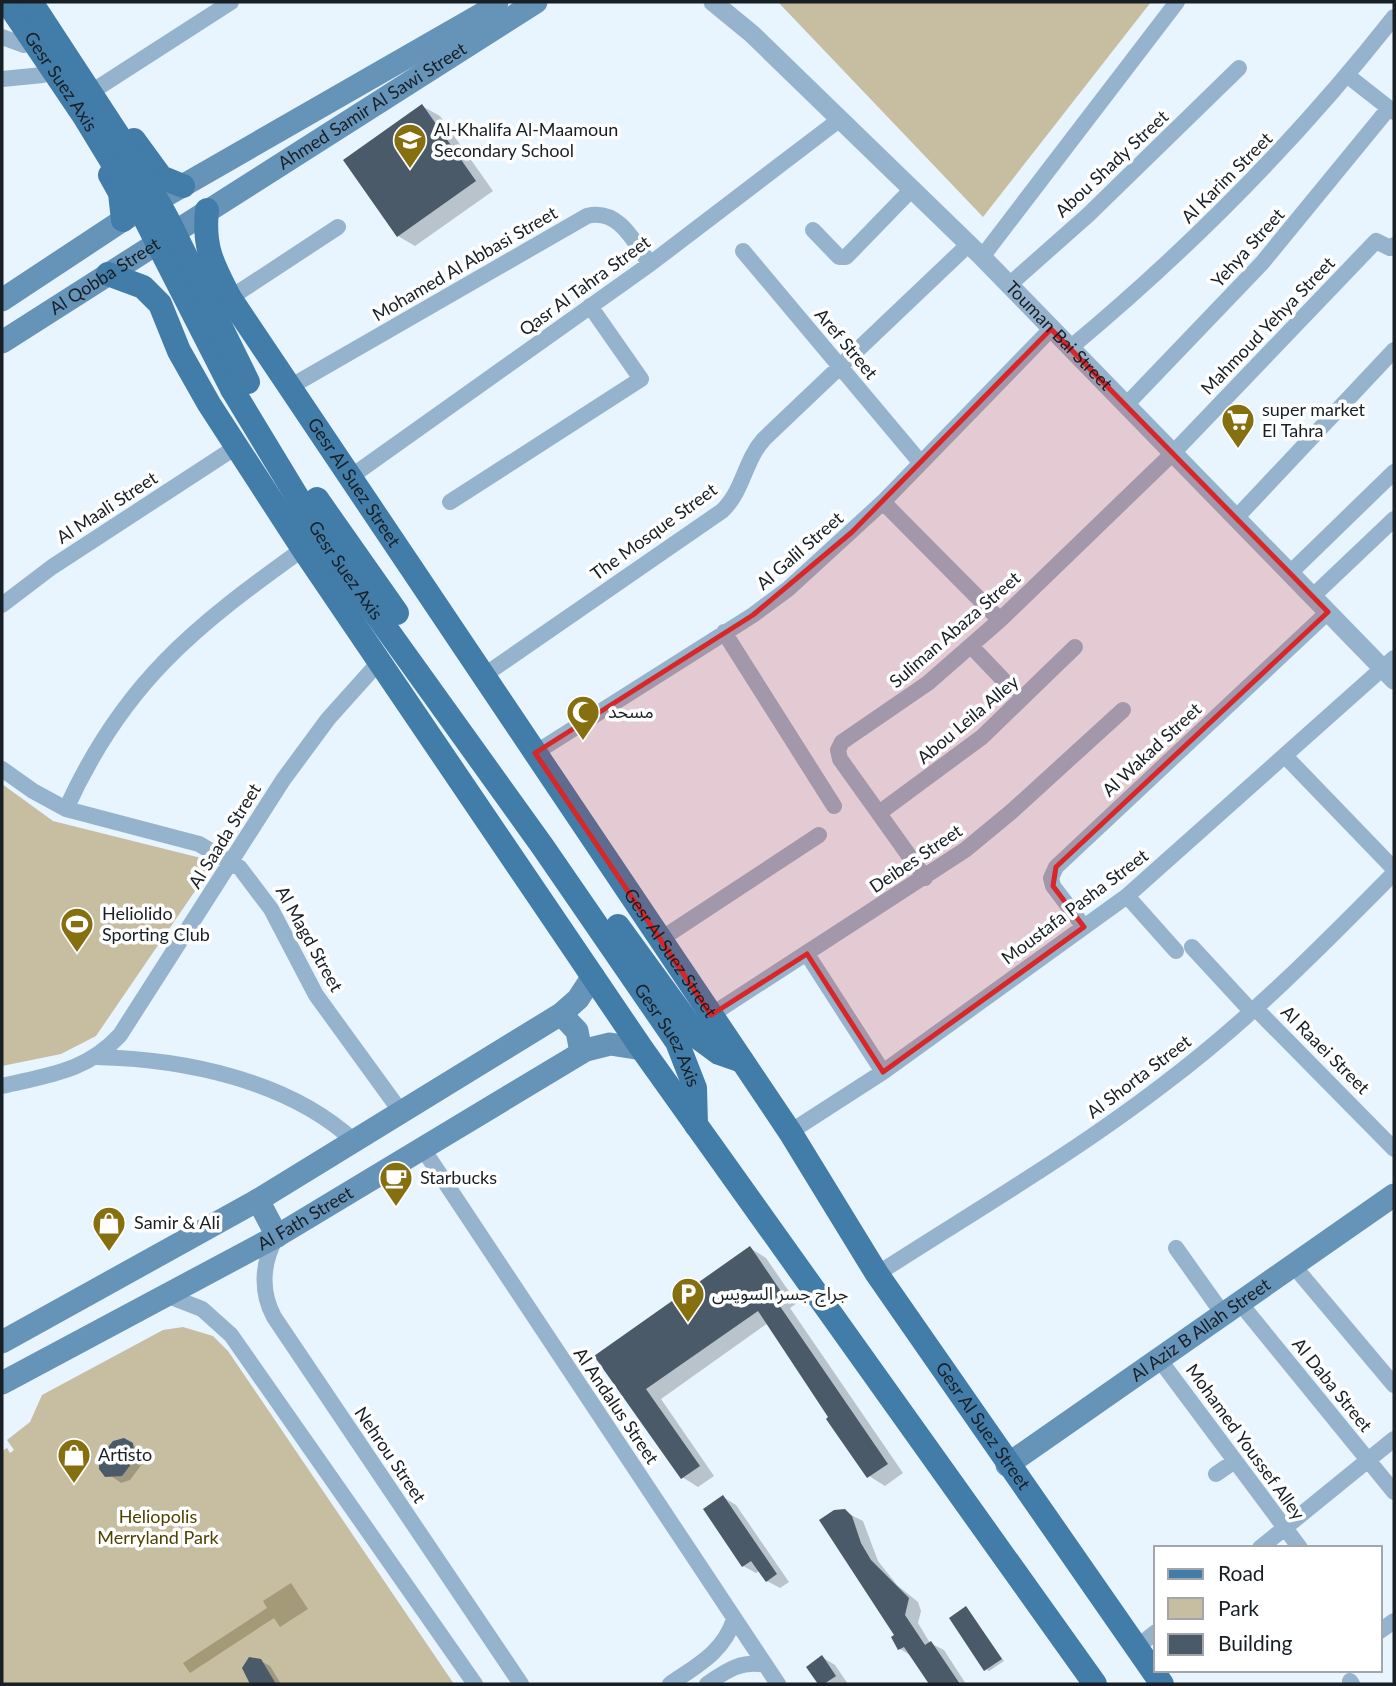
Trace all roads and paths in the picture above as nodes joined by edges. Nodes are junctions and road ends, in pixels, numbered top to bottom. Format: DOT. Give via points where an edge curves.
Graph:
graph roads {
  1 [pos="7,2"];
  2 [pos="31,2"];
  3 [pos="39,2"];
  4 [pos="231,2"];
  5 [pos="496,2"];
  6 [pos="536,2"];
  7 [pos="713,2"];
  8 [pos="1177,2"];
  9 [pos="2,14"];
  10 [pos="1394,17"];
  11 [pos="13,41"];
  12 [pos="1238,68"];
  13 [pos="43,75"];
  14 [pos="1348,76"];
  15 [pos="2,79"];
  16 [pos="99,87"];
  17 [pos="1392,110"];
  18 [pos="839,120"];
  19 [pos="151,164"];
  20 [pos="117,185"];
  21 [pos="183,186"];
  22 [pos="912,189"];
  23 [pos="207,210"];
  24 [pos="123,220"];
  25 [pos="338,227"];
  26 [pos="813,230"];
  27 [pos="1394,245"];
  28 [pos="743,251"];
  29 [pos="976,251"];
  30 [pos="650,264"];
  31 [pos="108,274"];
  32 [pos="1009,285"];
  33 [pos="230,298"];
  34 [pos="2,300"];
  35 [pos="590,306"];
  36 [pos="169,327"];
  37 [pos="1051,329"];
  38 [pos="2,342"];
  39 [pos="1070,348"];
  40 [pos="1394,350"];
  41 [pos="840,367"];
  42 [pos="240,385"];
  43 [pos="288,388"];
  44 [pos="1125,405"];
  45 [pos="236,447"];
  46 [pos="1173,453"];
  47 [pos="920,462"];
  48 [pos="1394,472"];
  49 [pos="349,478"];
  50 [pos="450,502"];
  51 [pos="883,502"];
  52 [pos="1236,518"];
  53 [pos="1394,519"];
  54 [pos="303,549"];
  55 [pos="1290,573"];
  56 [pos="1313,596"];
  57 [pos="2,606"];
  58 [pos="1328,612"];
  59 [pos="1000,620"];
  60 [pos="724,632"];
  61 [pos="971,646"];
  62 [pos="1075,647"];
  63 [pos="380,661"];
  64 [pos="1390,669"];
  65 [pos="483,676"];
  66 [pos="1011,688"];
  67 [pos="1123,710"];
  68 [pos="535,753"];
  69 [pos="1286,757"];
  70 [pos="2,769"];
  71 [pos="834,806"];
  72 [pos="66,808"];
  73 [pos="879,813"];
  74 [pos="819,835"];
  75 [pos="232,862"];
  76 [pos="1394,871"];
  77 [pos="925,878"];
  78 [pos="1127,896"];
  79 [pos="1084,927"];
  80 [pos="661,939"];
  81 [pos="807,954"];
  82 [pos="593,976"];
  83 [pos="1254,1011"];
  84 [pos="561,1014"];
  85 [pos="711,1015"];
  86 [pos="642,1049"];
  87 [pos="581,1052"];
  88 [pos="96,1057"];
  89 [pos="742,1060"];
  90 [pos="883,1072"];
  91 [pos="2,1086"];
  92 [pos="401,1112"];
  93 [pos="696,1125"];
  94 [pos="790,1132"];
  95 [pos="354,1141"];
  96 [pos="423,1149"];
  97 [pos="1394,1149"];
  98 [pos="1394,1195"];
  99 [pos="258,1200"];
  100 [pos="277,1236"];
  101 [pos="1175,1248"];
  102 [pos="1293,1265"];
  103 [pos="877,1274"];
  104 [pos="166,1295"];
  105 [pos="1231,1308"];
  106 [pos="2,1342"];
  107 [pos="1159,1359"];
  108 [pos="2,1383"];
  109 [pos="1394,1385"];
  110 [pos="1394,1439"];
  111 [pos="1368,1460"];
  112 [pos="1235,1461"];
  113 [pos="1007,1465"];
  114 [pos="1216,1474"];
  115 [pos="1394,1492"];
  116 [pos="1284,1528"];
  117 [pos="1262,1546"];
  118 [pos="1298,1546"];
  119 [pos="734,1619"];
  120 [pos="1147,1640"];
  121 [pos="1154,1661"];
  122 [pos="765,1665"];
  123 [pos="475,1684"];
  124 [pos="521,1684"];
  125 [pos="670,1684"];
  126 [pos="707,1684"];
  127 [pos="778,1684"];
  128 [pos="1094,1684"];
  1 -- 42 [label="main road, Gesr Suez Axis, bridge" via="137,203"];
  2 -- 42 [label="main road, Gesr Suez Axis, bridge" via="143,174"];
  3 -- 16 [label="main road"];
  4 -- 16 [label="street"];
  5 -- 21 [label="main road, Ahmed Samir Al Sawi Street"];
  6 -- 23 [label="main road, Ahmed Samir Al Sawi Street"];
  7 -- 18 [label="street, Touman Bai Street"];
  8 -- 29 [label="street"];
  9 -- 11 [label="main road"];
  10 -- 14 [label="street, Al Karim Street"];
  11 -- 13 [label="main road"];
  12 -- 32 [label="street, Abou Shady Street" via="1088,215"];
  13 -- 15 [label="street"];
  13 -- 20 [label="main road"];
  14 -- 17 [label="street"];
  14 -- 39 [label="street, Al Karim Street" via="1203,230"];
  16 -- 19 [label="main road"];
  17 -- 44 [label="street, Yehya Street" via="1262,263"];
  18 -- 22 [label="street, Touman Bai Street"];
  18 -- 30 [label="street, Qasr Al Tahra Street"];
  19 -- 20 [label="main road" via="141,178"];
  19 -- 21 [label="main road" via="161,177"];
  20 -- 24 [label="main road"];
  21 -- 24 [label="main road, Al Qobba Street"];
  22 -- 26 [label="street" via="846,257 839,257"];
  22 -- 29 [label="street, Touman Bai Street"];
  23 -- 31 [label="main road, Al Qobba Street"];
  23 -- 33 [label="main road, Gesr Al Suez Street" via="209,257"];
  24 -- 34 [label="main road, Al Qobba Street"];
  25 -- 33 [label="street"];
  27 -- 46 [label="street, Mahmoud Yehya Street" via="1390,248 1376,241"];
  28 -- 41 [label="street, Aref Street"];
  29 -- 32 [label="street, Touman Bai Street"];
  29 -- 41 [label="street, The Mosque Street"];
  30 -- 35 [label="street, Qasr Al Tahra Street"];
  30 -- 43 [label="street, Mohamed Al Abbasi Street" via="615,219 602,214 587,216"];
  31 -- 36 [label="main road" via="143,286 160,304"];
  31 -- 38 [label="main road, Al Qobba Street"];
  32 -- 37 [label="street, Touman Bai Street"];
  33 -- 36 [label="main road" via="206,288 189,291 172,310"];
  33 -- 43 [label="main road, Gesr Al Suez Street"];
  35 -- 49 [label="street, Qasr Al Tahra Street"];
  35 -- 50 [label="street" via="641,379"];
  36 -- 45 [label="main road" via="185,363"];
  37 -- 39 [label="street, Touman Bai Street"];
  37 -- 47 [label="street, Al Galil Street"];
  39 -- 44 [label="street, Touman Bai Street"];
  40 -- 52 [label="street"];
  41 -- 47 [label="street, Aref Street"];
  41 -- 65 [label="street, The Mosque Street" via="758,447 737,494 722,511"];
  42 -- 89 [label="main road, Gesr Suez Axis" via="692,1031 719,1053"];
  42 -- 93 [label="main road, Gesr Suez Axis" via="327,546 544,847 677,1042 695,1088"];
  43 -- 49 [label="main road, Gesr Al Suez Street"];
  44 -- 46 [label="street, Touman Bai Street"];
  45 -- 54 [label="main road"];
  45 -- 57 [label="street, Al Maali Street" via="52,567"];
  46 -- 52 [label="street, Touman Bai Street"];
  46 -- 59 [label="street, Suliman Abaza Street"];
  47 -- 51 [label="street, Al Galil Street"];
  48 -- 55 [label="street"];
  49 -- 65 [label="main road, Gesr Al Suez Street"];
  51 -- 59 [label="street"];
  51 -- 60 [label="street, Al Galil Street" via="788,589"];
  52 -- 55 [label="street, Touman Bai Street"];
  53 -- 56 [label="street"];
  54 -- 63 [label="main road"];
  54 -- 72 [label="street" via="216,612 155,669 110,727"];
  55 -- 56 [label="street, Touman Bai Street"];
  56 -- 58 [label="street, Touman Bai Street"];
  58 -- 64 [label="street, Touman Bai Street"];
  58 -- 79 [label="street, Al Wakad Street" via="1053,870 1053,886"];
  59 -- 61 [label="street, Suliman Abaza Street"];
  60 -- 68 [label="street, Al Galil Street"];
  60 -- 71 [label="street"];
  61 -- 66 [label="street"];
  61 -- 73 [label="street, Suliman Abaza Street" via="928,683 839,746 840,759"];
  62 -- 73 [label="street, Abou Leila Alley" via="982,737"];
  63 -- 75 [label="street, Al Saada Street" via="299,757"];
  63 -- 82 [label="main road"];
  64 -- 69 [label="street, Moustafa Pasha Street"];
  65 -- 68 [label="main road, Gesr Al Suez Street"];
  67 -- 77 [label="street, Deibes Street" via="1012,812"];
  68 -- 80 [label="main road, Gesr Al Suez Street"];
  69 -- 76 [label="street"];
  69 -- 78 [label="street, Moustafa Pasha Street"];
  70 -- 72 [label="street, Al Magd Street"];
  72 -- 75 [label="street, Al Magd Street" via="192,842"];
  73 -- 77 [label="street, Suliman Abaza Street"];
  74 -- 80 [label="street"];
  75 -- 88 [label="street, Al Saada Street" via="120,1035"];
  75 -- 92 [label="street, Al Magd Street" via="261,892 316,995"];
  76 -- 83 [label="street, Al Shorta Street"];
  77 -- 81 [label="street, Deibes Street"];
  78 -- 79 [label="street, Moustafa Pasha Street"];
  78 -- 83 [label="street, Al Raaei Street"];
  79 -- 90 [label="street, Moustafa Pasha Street"];
  80 -- 85 [label="main road, Gesr Al Suez Street"];
  81 -- 85 [label="street, Deibes Street"];
  81 -- 90 [label="street"];
  82 -- 84 [label="main road"];
  82 -- 86 [label="main road"];
  83 -- 97 [label="street, Al Raaei Street"];
  83 -- 103 [label="street, Al Shorta Street" via="1090,1138"];
  84 -- 87 [label="main road" via="577,1031"];
  84 -- 92 [label="main road"];
  85 -- 89 [label="main road, Gesr Al Suez Street"];
  86 -- 87 [label="main road, Al Fath Street" via="610,1044"];
  86 -- 93 [label="main road"];
  87 -- 96 [label="main road, Al Fath Street"];
  88 -- 91 [label="street, Al Saada Street" via="64,1073"];
  88 -- 95 [label="street" via="170,1063 243,1081 337,1125"];
  89 -- 94 [label="main road, Gesr Al Suez Street"];
  90 -- 94 [label="street, Moustafa Pasha Street"];
  92 -- 95 [label="main road"];
  93 -- 128 [label="main road"];
  94 -- 103 [label="main road, Gesr Al Suez Street"];
  95 -- 99 [label="main road"];
  96 -- 100 [label="main road, Al Fath Street"];
  96 -- 119 [label="street, Al Andalus Street"];
  98 -- 102 [label="main road, Al Aziz B Allah Street"];
  99 -- 100 [label="main road"];
  99 -- 106 [label="main road"];
  100 -- 104 [label="main road, Al Fath Street"];
  100 -- 124 [label="street, Nehrou Street" via="267,1257 264,1280 274,1317"];
  101 -- 105 [label="street, Al Daba Street"];
  102 -- 105 [label="main road, Al Aziz B Allah Street"];
  102 -- 109 [label="street"];
  103 -- 113 [label="main road, Gesr Al Suez Street"];
  104 -- 108 [label="main road, Al Fath Street"];
  104 -- 123 [label="street" via="208,1313 231,1335"];
  105 -- 107 [label="main road, Al Aziz B Allah Street"];
  105 -- 111 [label="street, Al Daba Street"];
  107 -- 112 [label="street, Mohamed Youssef Alley"];
  107 -- 113 [label="main road, Al Aziz B Allah Street"];
  110 -- 111 [label="street"];
  111 -- 115 [label="street, Al Daba Street"];
  111 -- 116 [label="street"];
  112 -- 114 [label="street"];
  112 -- 116 [label="street, Mohamed Youssef Alley"];
  113 -- 120 [label="main road, Gesr Al Suez Street"];
  116 -- 117 [label="street"];
  116 -- 118 [label="street, Mohamed Youssef Alley"];
  119 -- 122 [label="street, Al Andalus Street"];
  119 -- 125 [label="street" via="720,1647"];
  120 -- 121 [label="main road, Gesr Al Suez Street"];
  122 -- 126 [label="street" via="740,1665"];
  122 -- 127 [label="street, Al Andalus Street"];
}
